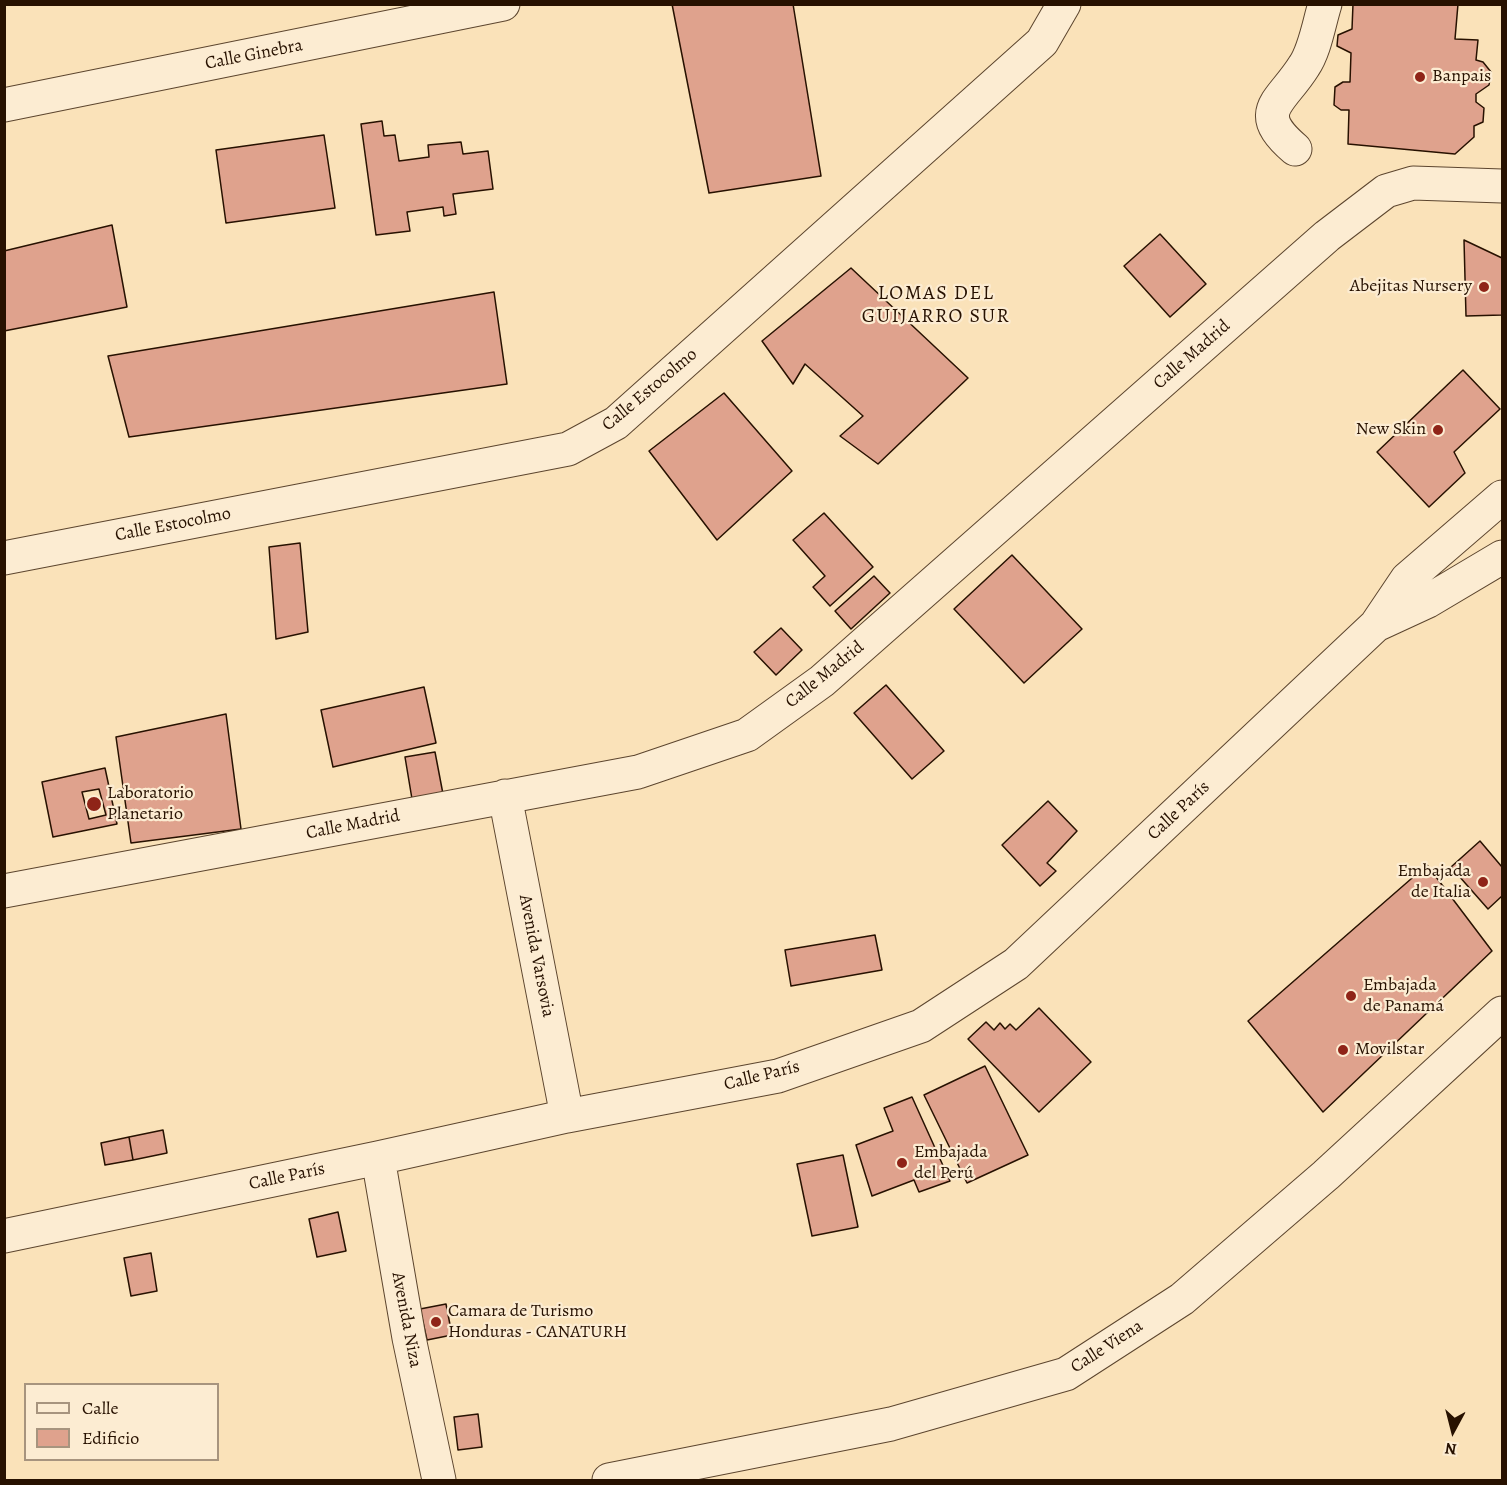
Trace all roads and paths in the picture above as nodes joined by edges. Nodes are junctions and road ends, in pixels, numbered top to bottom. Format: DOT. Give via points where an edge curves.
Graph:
graph roads {
  1 [pos="503,4"];
  2 [pos="1064,4"];
  3 [pos="1325,4"];
  4 [pos="4,105"];
  5 [pos="1295,149"];
  6 [pos="1503,186"];
  7 [pos="1503,497"];
  8 [pos="1503,557"];
  9 [pos="4,558"];
  10 [pos="1376,626"];
  11 [pos="505,796"];
  12 [pos="4,891"];
  13 [pos="1503,1013"];
  14 [pos="567,1116"];
  15 [pos="378,1158"];
  16 [pos="4,1236"];
  17 [pos="439,1480"];
  18 [pos="609,1480"];
  1 -- 4 [label="street, Calle Ginebra"];
  2 -- 9 [label="street, Calle Estocolmo" via="1042,42 616,423 598,434 568,449"];
  3 -- 5 [label="street" via="1306,65 1271,114 1272,126"];
  6 -- 11 [label="street, Calle Madrid" via="1413,183 1386,191 1327,236 822,681 747,735 638,772"];
  7 -- 10 [label="street, Calle París" via="1407,579"];
  8 -- 10 [label="street, Calle París"];
  10 -- 14 [label="street, Calle París" via="1016,964 921,1026 778,1076"];
  11 -- 12 [label="street, Calle Madrid"];
  11 -- 14 [label="street, Avenida Varsovia"];
  13 -- 18 [label="street, Calle Viena" via="1326,1175 1182,1299 1066,1374 891,1424"];
  14 -- 15 [label="street, Calle París"];
  15 -- 16 [label="street, Calle París"];
  15 -- 17 [label="street, Avenida Niza" via="409,1338"];
}
